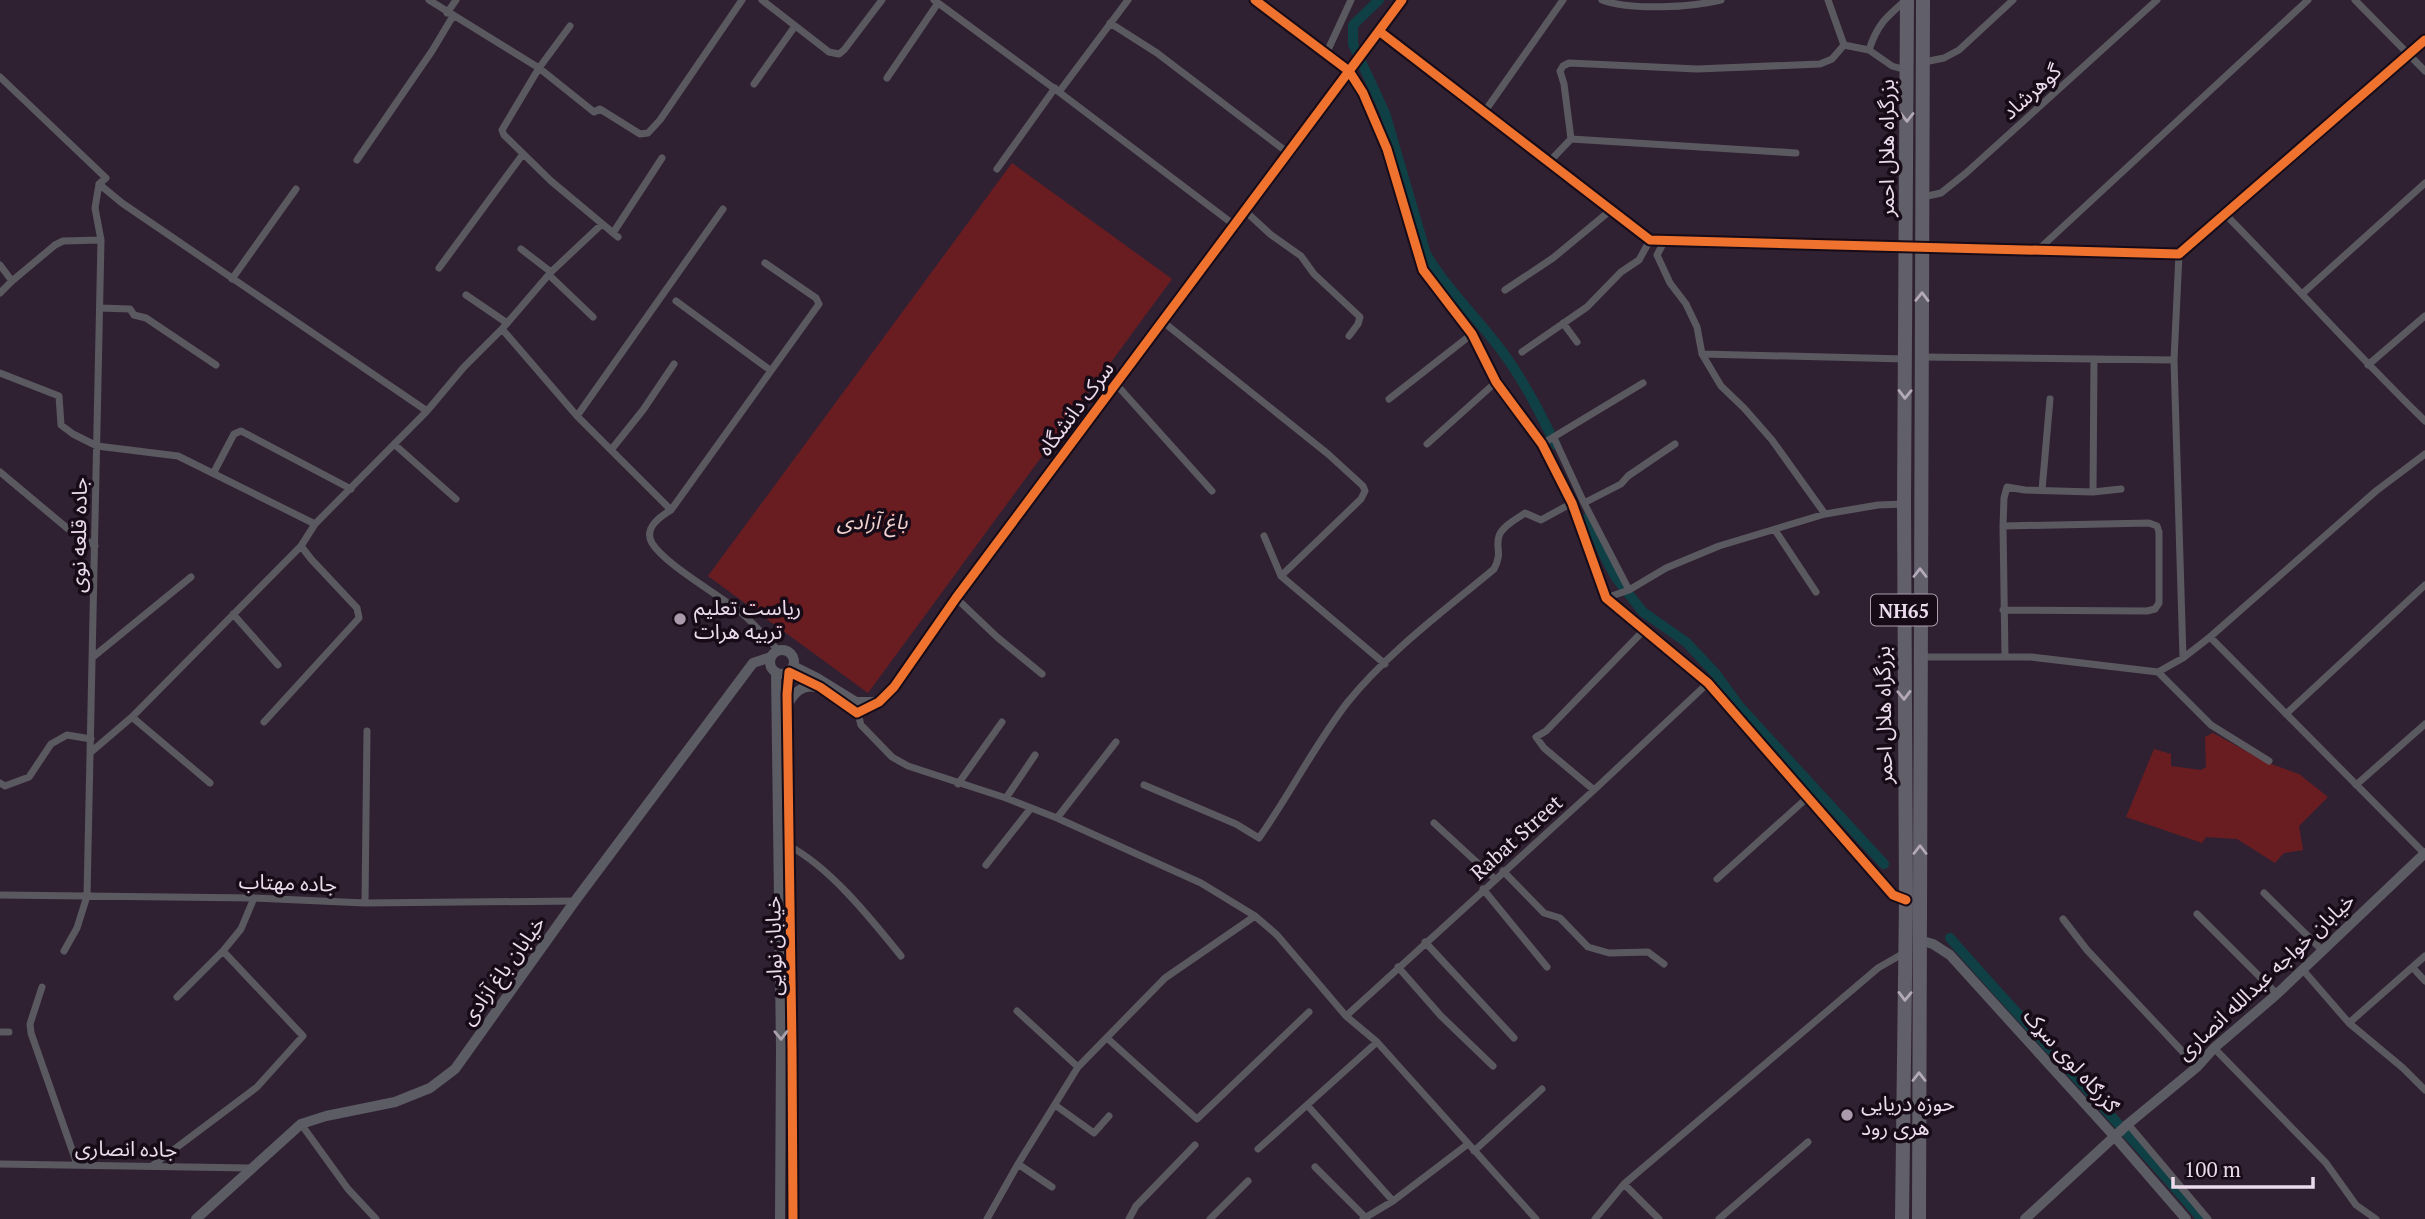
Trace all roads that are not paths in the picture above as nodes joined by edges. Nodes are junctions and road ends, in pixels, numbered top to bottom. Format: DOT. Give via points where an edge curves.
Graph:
graph roads {
  1 [pos="429,0"];
  2 [pos="456,0"];
  3 [pos="742,0"];
  4 [pos="762,0"];
  5 [pos="881,0"];
  6 [pos="1128,0"];
  7 [pos="1255,0"];
  8 [pos="1351,0"];
  9 [pos="1402,0"];
  10 [pos="1563,0"];
  11 [pos="1602,0"];
  12 [pos="1721,0"];
  13 [pos="1828,0"];
  14 [pos="1907,0"];
  15 [pos="1923,0"];
  16 [pos="2013,0"];
  17 [pos="2157,0"];
  18 [pos="2308,0"];
  19 [pos="2355,0"];
  20 [pos="936,1"];
  21 [pos="450,15"];
  22 [pos="1110,23"];
  23 [pos="570,26"];
  24 [pos="795,26"];
  25 [pos="1379,30"];
  26 [pos="2425,40"];
  27 [pos="1844,45"];
  28 [pos="1869,50"];
  29 [pos="1327,52"];
  30 [pos="2409,54"];
  31 [pos="1924,62"];
  32 [pos="1352,67"];
  33 [pos="539,68"];
  34 [pos="1907,71"];
  35 [pos="2425,71"];
  36 [pos="0,77"];
  37 [pos="887,78"];
  38 [pos="754,84"];
  39 [pos="1057,90"];
  40 [pos="1485,111"];
  41 [pos="1571,139"];
  42 [pos="1287,152"];
  43 [pos="523,153"];
  44 [pos="1796,153"];
  45 [pos="662,158"];
  46 [pos="357,160"];
  47 [pos="1550,162"];
  48 [pos="997,169"];
  49 [pos="2425,183"];
  50 [pos="99,184"];
  51 [pos="296,189"];
  52 [pos="1923,197"];
  53 [pos="723,209"];
  54 [pos="1244,210"];
  55 [pos="1611,210"];
  56 [pos="2225,214"];
  57 [pos="602,224"];
  58 [pos="1233,224"];
  59 [pos="101,240"];
  60 [pos="1650,240"];
  61 [pos="1665,240"];
  62 [pos="1915,247"];
  63 [pos="521,249"];
  64 [pos="2039,250"];
  65 [pos="2179,254"];
  66 [pos="765,262"];
  67 [pos="0,265"];
  68 [pos="439,268"];
  69 [pos="550,274"];
  70 [pos="232,279"];
  71 [pos="12,281"];
  72 [pos="1505,290"];
  73 [pos="0,293"];
  74 [pos="2303,293"];
  75 [pos="466,295"];
  76 [pos="676,302"];
  77 [pos="100,308"];
  78 [pos="2425,316"];
  79 [pos="593,317"];
  80 [pos="1162,321"];
  81 [pos="1563,323"];
  82 [pos="504,326"];
  83 [pos="1472,334"];
  84 [pos="1349,336"];
  85 [pos="1577,342"];
  86 [pos="1522,352"];
  87 [pos="1702,354"];
  88 [pos="1921,357"];
  89 [pos="1905,359"];
  90 [pos="2094,359"];
  91 [pos="2174,360"];
  92 [pos="216,365"];
  93 [pos="674,365"];
  94 [pos="2368,365"];
  95 [pos="770,370"];
  96 [pos="0,373"];
  97 [pos="1496,382"];
  98 [pos="1115,383"];
  99 [pos="1643,383"];
  100 [pos="1389,399"];
  101 [pos="2050,399"];
  102 [pos="427,411"];
  103 [pos="577,416"];
  104 [pos="2425,421"];
  105 [pos="1554,438"];
  106 [pos="394,444"];
  107 [pos="1427,444"];
  108 [pos="1542,444"];
  109 [pos="1675,444"];
  110 [pos="97,446"];
  111 [pos="611,450"];
  112 [pos="2425,454"];
  113 [pos="0,471"];
  114 [pos="214,472"];
  115 [pos="351,489"];
  116 [pos="2121,489"];
  117 [pos="1212,491"];
  118 [pos="2042,491"];
  119 [pos="2093,492"];
  120 [pos="456,499"];
  121 [pos="1572,503"];
  122 [pos="1584,503"];
  123 [pos="1904,505"];
  124 [pos="671,510"];
  125 [pos="1825,514"];
  126 [pos="315,524"];
  127 [pos="2003,526"];
  128 [pos="1775,530"];
  129 [pos="1264,536"];
  130 [pos="95,546"];
  131 [pos="301,546"];
  132 [pos="1281,576"];
  133 [pos="191,577"];
  134 [pos="2425,585"];
  135 [pos="1629,590"];
  136 [pos="1816,592"];
  137 [pos="956,598"];
  138 [pos="1606,598"];
  139 [pos="2003,610"];
  140 [pos="233,614"];
  141 [pos="1645,629"];
  142 [pos="2210,637"];
  143 [pos="775,654"];
  144 [pos="93,657"];
  145 [pos="1904,657"];
  146 [pos="1919,657"];
  147 [pos="2005,657"];
  148 [pos="2183,658"];
  149 [pos="1385,664"];
  150 [pos="278,665"];
  151 [pos="791,669"];
  152 [pos="2158,672"];
  153 [pos="776,673"];
  154 [pos="1042,674"];
  155 [pos="1708,682"];
  156 [pos="820,687"];
  157 [pos="787,707"];
  158 [pos="856,707"];
  159 [pos="2286,714"];
  160 [pos="132,717"];
  161 [pos="264,722"];
  162 [pos="1002,722"];
  163 [pos="2425,724"];
  164 [pos="367,731"];
  165 [pos="91,739"];
  166 [pos="1116,742"];
  167 [pos="91,752"];
  168 [pos="1035,755"];
  169 [pos="2269,761"];
  170 [pos="0,783"];
  171 [pos="210,783"];
  172 [pos="958,784"];
  173 [pos="1144,785"];
  174 [pos="2356,785"];
  175 [pos="1594,790"];
  176 [pos="1006,798"];
  177 [pos="1807,799"];
  178 [pos="1031,808"];
  179 [pos="1057,818"];
  180 [pos="1434,823"];
  181 [pos="789,845"];
  182 [pos="2425,854"];
  183 [pos="986,865"];
  184 [pos="1503,871"];
  185 [pos="1495,878"];
  186 [pos="1717,880"];
  187 [pos="1483,889"];
  188 [pos="2264,893"];
  189 [pos="0,895"];
  190 [pos="87,896"];
  191 [pos="254,898"];
  192 [pos="1906,900"];
  193 [pos="575,901"];
  194 [pos="365,903"];
  195 [pos="2197,914"];
  196 [pos="1255,916"];
  197 [pos="2063,919"];
  198 [pos="1919,940"];
  199 [pos="1425,942"];
  200 [pos="64,951"];
  201 [pos="223,951"];
  202 [pos="2323,951"];
  203 [pos="1905,952"];
  204 [pos="901,956"];
  205 [pos="2425,956"];
  206 [pos="1664,964"];
  207 [pos="1398,967"];
  208 [pos="1547,967"];
  209 [pos="2413,968"];
  210 [pos="2303,970"];
  211 [pos="2425,981"];
  212 [pos="42,987"];
  213 [pos="2277,994"];
  214 [pos="177,997"];
  215 [pos="1017,1011"];
  216 [pos="1309,1012"];
  217 [pos="1346,1016"];
  218 [pos="2349,1023"];
  219 [pos="0,1032"];
  220 [pos="9,1032"];
  221 [pos="1107,1038"];
  222 [pos="1514,1038"];
  223 [pos="1377,1042"];
  224 [pos="2214,1048"];
  225 [pos="1493,1066"];
  226 [pos="1078,1067"];
  227 [pos="2197,1067"];
  228 [pos="1542,1089"];
  229 [pos="2425,1090"];
  230 [pos="1055,1105"];
  231 [pos="1307,1105"];
  232 [pos="1110,1116"];
  233 [pos="301,1124"];
  234 [pos="2121,1131"];
  235 [pos="1808,1142"];
  236 [pos="1195,1145"];
  237 [pos="1471,1148"];
  238 [pos="1258,1149"];
  239 [pos="0,1164"];
  240 [pos="77,1164"];
  241 [pos="1018,1164"];
  242 [pos="152,1166"];
  243 [pos="1315,1167"];
  244 [pos="250,1168"];
  245 [pos="1248,1181"];
  246 [pos="1624,1184"];
  247 [pos="1052,1187"];
  248 [pos="1393,1201"];
  249 [pos="1364,1218"];
  250 [pos="195,1219"];
  251 [pos="376,1219"];
  252 [pos="780,1219"];
  253 [pos="793,1219"];
  254 [pos="987,1219"];
  255 [pos="1129,1219"];
  256 [pos="1210,1219"];
  257 [pos="1536,1219"];
  258 [pos="1595,1219"];
  259 [pos="1659,1219"];
  260 [pos="1719,1219"];
  261 [pos="1902,1219"];
  262 [pos="1919,1219"];
  263 [pos="2025,1219"];
  264 [pos="2186,1219"];
  265 [pos="2208,1219"];
  266 [pos="2376,1219"];
  1 -- 21 [label="street"];
  2 -- 21 [label="street"];
  3 -- 33 [label="street" via="648,133 640,134 600,109 594,112"];
  4 -- 24 [label="street"];
  5 -- 24 [label="street" via="839,54"];
  6 -- 22 [label="street"];
  7 -- 29 [label="street"];
  8 -- 29 [label="street"];
  9 -- 25 [label="street, سرک دانشگاه"];
  10 -- 40 [label="street"];
  11 -- 12 [label="street" via="1695,6"];
  13 -- 27 [label="street"];
  14 -- 28 [label="street" via="1874,32"];
  14 -- 34 [label="highway, بزرگراه هلال احمر / NH65"];
  15 -- 31 [label="highway, بزرگراه هلال احمر / NH65"];
  16 -- 31 [label="street" via="1959,50"];
  17 -- 52 [label="street, گوهرشاد" via="1966,173 1941,193"];
  18 -- 64 [label="street"];
  19 -- 30 [label="street"];
  20 -- 37 [label="street"];
  20 -- 39 [label="street"];
  21 -- 33 [label="street"];
  21 -- 46 [label="street" via="432,51"];
  22 -- 39 [label="street"];
  22 -- 42 [label="street"];
  23 -- 33 [label="street"];
  24 -- 38 [label="street"];
  25 -- 32 [label="street, سرک دانشگاه"];
  25 -- 40 [label="street"];
  26 -- 30 [label="street"];
  27 -- 28 [label="street"];
  27 -- 41 [label="street" via="1832,59 1820,64 1696,69 1569,63 1560,71"];
  28 -- 34 [label="street"];
  29 -- 32 [label="street"];
  30 -- 35 [label="street"];
  30 -- 56 [label="street"];
  31 -- 52 [label="highway, بزرگراه هلال احمر / NH65"];
  32 -- 42 [label="street, سرک دانشگاه"];
  32 -- 83 [label="street" via="1380,130 1423,270"];
  33 -- 43 [label="street" via="502,130"];
  34 -- 62 [label="highway, بزرگراه هلال احمر / NH65, one-way"];
  36 -- 50 [label="street" via="106,178"];
  39 -- 48 [label="street"];
  39 -- 58 [label="street"];
  40 -- 47 [label="street"];
  41 -- 44 [label="street"];
  41 -- 47 [label="street"];
  42 -- 54 [label="street, سرک دانشگاه"];
  43 -- 57 [label="street"];
  43 -- 68 [label="street"];
  45 -- 57 [label="street" via="616,235"];
  47 -- 55 [label="street"];
  49 -- 74 [label="street"];
  50 -- 59 [label="street, جاده قلعه نوی" via="95,208"];
  50 -- 70 [label="street"];
  51 -- 70 [label="street"];
  52 -- 62 [label="highway, بزرگراه هلال احمر / NH65"];
  53 -- 103 [label="street"];
  54 -- 58 [label="street, سرک دانشگاه"];
  54 -- 84 [label="street" via="1301,256 1360,317"];
  55 -- 60 [label="street"];
  55 -- 72 [label="street"];
  56 -- 65 [label="street"];
  56 -- 74 [label="street"];
  57 -- 69 [label="street"];
  58 -- 80 [label="street, سرک دانشگاه"];
  59 -- 71 [label="street" via="63,241"];
  59 -- 77 [label="street, جاده قلعه نوی"];
  60 -- 61 [label="street"];
  60 -- 81 [label="street" via="1639,260"];
  61 -- 62 [label="street"];
  61 -- 87 [label="street" via="1657,255 1697,327"];
  62 -- 64 [label="street"];
  88 -- 62 [label="highway, بزرگراه هلال احمر / NH65, one-way"];
  62 -- 89 [label="highway, بزرگراه هلال احمر / NH65"];
  63 -- 69 [label="street"];
  64 -- 65 [label="street"];
  65 -- 91 [label="street"];
  66 -- 95 [label="street" via="819,304"];
  67 -- 71 [label="street"];
  69 -- 79 [label="street"];
  69 -- 82 [label="street"];
  70 -- 102 [label="street"];
  71 -- 73 [label="street"];
  74 -- 94 [label="street"];
  75 -- 82 [label="street"];
  76 -- 95 [label="street"];
  77 -- 92 [label="street" via="130,309"];
  77 -- 110 [label="street, جاده قلعه نوی"];
  78 -- 94 [label="street"];
  80 -- 98 [label="street, سرک دانشگاه"];
  80 -- 132 [label="street" via="1363,486 1361,499"];
  81 -- 85 [label="street"];
  81 -- 86 [label="street"];
  82 -- 102 [label="street"];
  82 -- 103 [label="street"];
  83 -- 97 [label="street"];
  83 -- 100 [label="street"];
  87 -- 89 [label="street"];
  87 -- 125 [label="street" via="1721,386 1772,440"];
  88 -- 90 [label="street"];
  146 -- 88 [label="highway, بزرگراه هلال احمر / NH65, one-way"];
  89 -- 123 [label="highway, بزرگراه هلال احمر / NH65, one-way"];
  90 -- 91 [label="street"];
  90 -- 119 [label="street"];
  91 -- 148 [label="street"];
  93 -- 111 [label="street"];
  94 -- 104 [label="street"];
  95 -- 124 [label="street"];
  96 -- 110 [label="street" via="59,396 61,425"];
  97 -- 107 [label="street"];
  97 -- 108 [label="street"];
  98 -- 117 [label="street"];
  98 -- 137 [label="street, سرک دانشگاه"];
  99 -- 105 [label="street"];
  101 -- 118 [label="street"];
  102 -- 106 [label="street"];
  103 -- 111 [label="street"];
  105 -- 108 [label="street"];
  105 -- 122 [label="street"];
  106 -- 115 [label="street"];
  106 -- 120 [label="street"];
  108 -- 121 [label="street"];
  109 -- 122 [label="street" via="1621,484"];
  110 -- 114 [label="street" via="178,456"];
  110 -- 130 [label="street, جاده قلعه نوی"];
  111 -- 124 [label="street"];
  112 -- 142 [label="street"];
  113 -- 130 [label="street"];
  114 -- 115 [label="street" via="234,434 241,431"];
  114 -- 126 [label="street"];
  115 -- 126 [label="street"];
  116 -- 119 [label="street"];
  118 -- 119 [label="street"];
  118 -- 127 [label="street" via="2007,487"];
  121 -- 138 [label="street"];
  121 -- 149 [label="street" via="1541,520 1525,513 1503,530 1498,537 1500,558 1493,569"];
  122 -- 135 [label="street"];
  123 -- 125 [label="street"];
  123 -- 145 [label="highway, بزرگراه هلال احمر / NH65"];
  124 -- 143 [label="street" via="650,529 652,542 745,617"];
  125 -- 128 [label="street"];
  126 -- 131 [label="street"];
  127 -- 139 [label="street"];
  127 -- 139 [label="street" via="2149,523 2160,532 2159,603 2155,609"];
  128 -- 135 [label="street" via="1719,546 1666,568"];
  128 -- 136 [label="street"];
  129 -- 132 [label="street"];
  130 -- 144 [label="street, جاده قلعه نوی"];
  131 -- 140 [label="street"];
  131 -- 161 [label="street" via="357,608 359,618"];
  132 -- 149 [label="street"];
  133 -- 144 [label="street"];
  134 -- 159 [label="street"];
  135 -- 138 [label="street"];
  137 -- 154 [label="street"];
  137 -- 158 [label="street, سرک دانشگاه" via="894,687 879,702"];
  138 -- 141 [label="street"];
  139 -- 147 [label="street"];
  140 -- 150 [label="street"];
  140 -- 160 [label="street"];
  141 -- 155 [label="street"];
  141 -- 175 [label="street" via="1536,737"];
  142 -- 148 [label="street"];
  142 -- 159 [label="street"];
  143 -- 151 [label="street" via="788,653"];
  143 -- 153 [label="street" via="771,666"];
  143 -- 193 [label="street, خیابان باغ آزادی" via="754,663"];
  144 -- 165 [label="street, جاده قلعه نوی"];
  145 -- 146 [label="street"];
  145 -- 192 [label="highway, بزرگراه هلال احمر / NH65, one-way"];
  146 -- 147 [label="street"];
  198 -- 146 [label="highway, بزرگراه هلال احمر / NH65, one-way"];
  147 -- 152 [label="street"];
  148 -- 152 [label="street"];
  149 -- 173 [label="street" via="1320,740 1259,838"];
  151 -- 153 [label="street"];
  151 -- 156 [label="street"];
  151 -- 157 [label="street, خیابان نوایی"];
  151 -- 158 [label="street"];
  152 -- 169 [label="street" via="2211,725"];
  153 -- 252 [label="street, خیابان نوایی, one-way"];
  155 -- 175 [label="street, Rabat Street"];
  155 -- 177 [label="street"];
  156 -- 157 [label="street" via="802,688"];
  156 -- 158 [label="street"];
  157 -- 181 [label="street, خیابان نوایی"];
  158 -- 172 [label="street" via="861,725 892,757"];
  159 -- 174 [label="street"];
  160 -- 167 [label="street"];
  160 -- 171 [label="street"];
  162 -- 172 [label="street"];
  163 -- 174 [label="street"];
  164 -- 194 [label="street"];
  165 -- 167 [label="street, جاده قلعه نوی"];
  165 -- 170 [label="street" via="67,735 51,744 29,777 5,786"];
  166 -- 179 [label="street"];
  167 -- 190 [label="street, جاده قلعه نوی"];
  168 -- 176 [label="street"];
  172 -- 176 [label="street"];
  174 -- 182 [label="street"];
  175 -- 184 [label="street, Rabat Street"];
  176 -- 178 [label="street"];
  177 -- 186 [label="street"];
  177 -- 192 [label="street" via="1893,895"];
  178 -- 179 [label="street"];
  178 -- 183 [label="street"];
  179 -- 196 [label="street" via="1201,883"];
  180 -- 185 [label="street"];
  181 -- 204 [label="street" via="819,867"];
  181 -- 253 [label="street, خیابان نوایی"];
  182 -- 202 [label="street, خیابان خواجه عبدالله انصاری"];
  184 -- 185 [label="street, Rabat Street"];
  184 -- 206 [label="street" via="1544,913 1560,918 1588,947 1609,953 1648,952"];
  185 -- 187 [label="street, Rabat Street"];
  187 -- 199 [label="street, Rabat Street"];
  187 -- 208 [label="street"];
  188 -- 202 [label="street"];
  189 -- 190 [label="street, جاده مهتاب"];
  190 -- 191 [label="street, جاده مهتاب"];
  190 -- 200 [label="street, جاده قلعه نوی"];
  191 -- 194 [label="street, جاده مهتاب"];
  191 -- 201 [label="street" via="241,929"];
  192 -- 203 [label="highway, بزرگراه هلال احمر / NH65"];
  193 -- 194 [label="street, جاده مهتاب"];
  193 -- 233 [label="street, خیابان باغ آزادی" via="455,1069 430,1088 395,1102"];
  195 -- 213 [label="street"];
  196 -- 217 [label="street"];
  196 -- 221 [label="street" via="1165,978"];
  197 -- 227 [label="street"];
  198 -- 234 [label="street, ګزرګاه لوی سړک" via="1950,955"];
  262 -- 198 [label="highway, بزرگراه هلال احمر / NH65, one-way"];
  199 -- 207 [label="street, Rabat Street"];
  199 -- 222 [label="street"];
  201 -- 214 [label="street"];
  201 -- 242 [label="street" via="303,1036 257,1087"];
  202 -- 210 [label="street, خیابان خواجه عبدالله انصاری"];
  203 -- 246 [label="street" via="1878,968"];
  203 -- 261 [label="highway, بزرگراه هلال احمر / NH65, one-way"];
  205 -- 209 [label="street"];
  207 -- 217 [label="street, Rabat Street"];
  207 -- 225 [label="street"];
  209 -- 211 [label="street"];
  209 -- 218 [label="street"];
  210 -- 213 [label="street, خیابان خواجه عبدالله انصاری"];
  210 -- 218 [label="street"];
  212 -- 240 [label="street" via="31,1033"];
  213 -- 224 [label="street, خیابان خواجه عبدالله انصاری"];
  215 -- 226 [label="street"];
  216 -- 221 [label="street" via="1196,1119"];
  217 -- 223 [label="street"];
  218 -- 229 [label="street"];
  219 -- 220 [label="street"];
  221 -- 226 [label="street"];
  223 -- 231 [label="street"];
  223 -- 237 [label="street"];
  224 -- 227 [label="street, خیابان خواجه عبدالله انصاری"];
  224 -- 266 [label="street" via="2326,1163 2356,1205"];
  226 -- 230 [label="street"];
  227 -- 234 [label="street, خیابان خواجه عبدالله انصاری"];
  228 -- 237 [label="street"];
  230 -- 232 [label="street" via="1094,1133"];
  230 -- 241 [label="street"];
  231 -- 238 [label="street"];
  231 -- 248 [label="street"];
  233 -- 244 [label="street, خیابان باغ آزادی"];
  233 -- 251 [label="street"];
  234 -- 263 [label="street, خیابان خواجه عبدالله انصاری"];
  234 -- 264 [label="street, ګزرګاه لوی سړک"];
  234 -- 265 [label="street"];
  235 -- 260 [label="street"];
  236 -- 255 [label="street"];
  237 -- 248 [label="street"];
  237 -- 257 [label="street"];
  239 -- 240 [label="street, جاده انصاری"];
  240 -- 242 [label="street, جاده انصاری"];
  241 -- 247 [label="street"];
  241 -- 254 [label="street"];
  242 -- 244 [label="street, جاده انصاری"];
  243 -- 249 [label="street"];
  244 -- 250 [label="street, خیابان باغ آزادی"];
  245 -- 256 [label="street"];
  246 -- 258 [label="street"];
  246 -- 259 [label="street"];
  248 -- 249 [label="street"];
}
